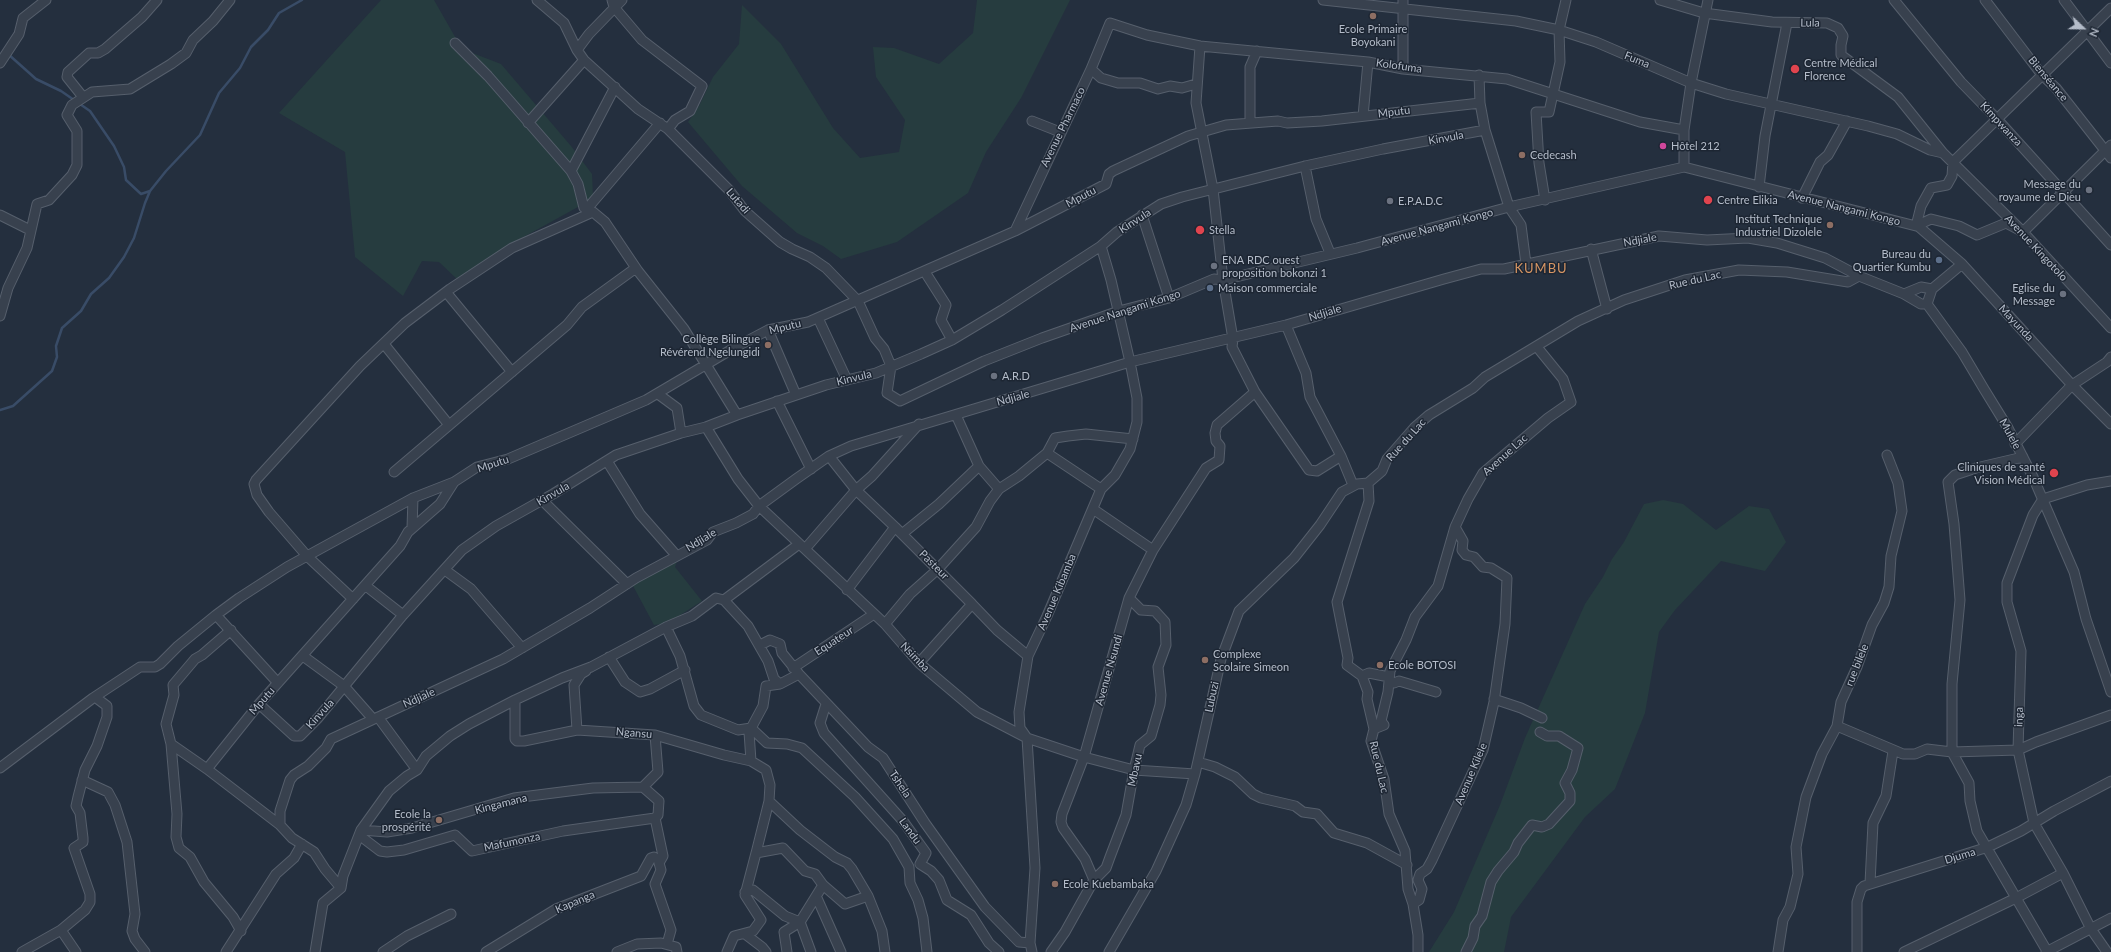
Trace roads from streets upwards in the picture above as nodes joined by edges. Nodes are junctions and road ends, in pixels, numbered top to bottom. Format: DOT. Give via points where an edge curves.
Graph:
graph roads {
  1 [pos="46,0"];
  2 [pos="157,0"];
  3 [pos="230,0"];
  4 [pos="537,0"];
  5 [pos="622,0"];
  6 [pos="1323,0"];
  7 [pos="1566,0"];
  8 [pos="1660,0"];
  9 [pos="1708,0"];
  10 [pos="1894,0"];
  11 [pos="1985,0"];
  12 [pos="2064,0"];
  13 [pos="613,4"];
  14 [pos="1402,4"];
  15 [pos="2111,8"];
  16 [pos="1704,14"];
  17 [pos="1110,23"];
  18 [pos="1787,23"];
  19 [pos="1559,30"];
  20 [pos="2087,30"];
  21 [pos="455,43"];
  22 [pos="576,46"];
  23 [pos="1200,46"];
  24 [pos="1257,50"];
  25 [pos="584,60"];
  26 [pos="1368,62"];
  27 [pos="0,63"];
  28 [pos="2111,63"];
  29 [pos="1091,69"];
  30 [pos="1403,69"];
  31 [pos="1479,75"];
  32 [pos="2042,75"];
  33 [pos="1691,83"];
  34 [pos="1196,84"];
  35 [pos="615,88"];
  36 [pos="1554,93"];
  37 [pos="78,100"];
  38 [pos="1480,103"];
  39 [pos="1772,105"];
  40 [pos="1363,116"];
  41 [pos="1997,119"];
  42 [pos="1032,121"];
  43 [pos="1847,121"];
  44 [pos="528,123"];
  45 [pos="1250,123"];
  46 [pos="664,126"];
  47 [pos="1485,130"];
  48 [pos="1684,130"];
  49 [pos="1202,131"];
  50 [pos="1060,132"];
  51 [pos="2109,152"];
  52 [pos="1943,153"];
  53 [pos="1953,162"];
  54 [pos="1306,166"];
  55 [pos="1684,167"];
  56 [pos="571,171"];
  57 [pos="1759,187"];
  58 [pos="1213,190"];
  59 [pos="2062,192"];
  60 [pos="1802,198"];
  61 [pos="1545,200"];
  62 [pos="1509,207"];
  63 [pos="589,211"];
  64 [pos="0,215"];
  65 [pos="1142,215"];
  66 [pos="1917,226"];
  67 [pos="30,230"];
  68 [pos="1015,231"];
  69 [pos="2023,232"];
  70 [pos="2111,245"];
  71 [pos="1101,246"];
  72 [pos="1591,249"];
  73 [pos="1330,253"];
  74 [pos="1526,264"];
  75 [pos="1962,264"];
  76 [pos="638,271"];
  77 [pos="925,272"];
  78 [pos="1859,276"];
  79 [pos="1223,280"];
  80 [pos="1932,289"];
  81 [pos="446,292"];
  82 [pos="1904,294"];
  83 [pos="1169,298"];
  84 [pos="858,301"];
  85 [pos="1927,304"];
  86 [pos="1607,309"];
  87 [pos="1119,311"];
  88 [pos="0,316"];
  89 [pos="818,318"];
  90 [pos="1286,325"];
  91 [pos="2111,328"];
  92 [pos="768,330"];
  93 [pos="1233,339"];
  94 [pos="952,340"];
  95 [pos="384,344"];
  96 [pos="1537,347"];
  97 [pos="2111,357"];
  98 [pos="1130,362"];
  99 [pos="705,366"];
  100 [pos="891,366"];
  101 [pos="512,372"];
  102 [pos="847,380"];
  103 [pos="2072,385"];
  104 [pos="1255,392"];
  105 [pos="658,394"];
  106 [pos="796,395"];
  107 [pos="777,401"];
  108 [pos="737,415"];
  109 [pos="956,415"];
  110 [pos="919,424"];
  111 [pos="2111,424"];
  112 [pos="449,425"];
  113 [pos="706,427"];
  114 [pos="681,433"];
  115 [pos="1133,439"];
  116 [pos="2015,444"];
  117 [pos="1047,453"];
  118 [pos="1887,455"];
  119 [pos="829,456"];
  120 [pos="1341,456"];
  121 [pos="2023,457"];
  122 [pos="607,461"];
  123 [pos="979,466"];
  124 [pos="812,469"];
  125 [pos="394,472"];
  126 [pos="2111,481"];
  127 [pos="454,482"];
  128 [pos="1368,483"];
  129 [pos="1353,485"];
  130 [pos="999,489"];
  131 [pos="1101,489"];
  132 [pos="856,490"];
  133 [pos="413,498"];
  134 [pos="2043,499"];
  135 [pos="542,500"];
  136 [pos="759,506"];
  137 [pos="1093,509"];
  138 [pos="1455,527"];
  139 [pos="412,528"];
  140 [pos="898,531"];
  141 [pos="802,546"];
  142 [pos="1153,550"];
  143 [pos="676,555"];
  144 [pos="307,556"];
  145 [pos="938,569"];
  146 [pos="445,570"];
  147 [pos="627,584"];
  148 [pos="366,586"];
  149 [pos="847,590"];
  150 [pos="1130,598"];
  151 [pos="353,599"];
  152 [pos="724,600"];
  153 [pos="972,604"];
  154 [pos="874,614"];
  155 [pos="403,615"];
  156 [pos="216,616"];
  157 [pos="885,624"];
  158 [pos="666,627"];
  159 [pos="231,630"];
  160 [pos="760,645"];
  161 [pos="522,648"];
  162 [pos="302,656"];
  163 [pos="1028,656"];
  164 [pos="610,657"];
  165 [pos="919,663"];
  166 [pos="591,667"];
  167 [pos="685,670"];
  168 [pos="796,671"];
  169 [pos="1362,676"];
  170 [pos="1389,679"];
  171 [pos="278,683"];
  172 [pos="780,684"];
  173 [pos="344,686"];
  174 [pos="1436,692"];
  175 [pos="2111,692"];
  176 [pos="95,697"];
  177 [pos="1494,699"];
  178 [pos="515,700"];
  179 [pos="259,704"];
  180 [pos="826,704"];
  181 [pos="2111,715"];
  182 [pos="376,718"];
  183 [pos="1542,718"];
  184 [pos="1837,726"];
  185 [pos="751,728"];
  186 [pos="1374,729"];
  187 [pos="577,730"];
  188 [pos="1540,732"];
  189 [pos="655,734"];
  190 [pos="1026,738"];
  191 [pos="171,744"];
  192 [pos="2018,750"];
  193 [pos="1893,751"];
  194 [pos="1952,752"];
  195 [pos="1084,757"];
  196 [pos="751,761"];
  197 [pos="1198,762"];
  198 [pos="0,768"];
  199 [pos="207,768"];
  200 [pos="417,770"];
  201 [pos="1134,770"];
  202 [pos="1195,774"];
  203 [pos="82,780"];
  204 [pos="2111,782"];
  205 [pos="643,787"];
  206 [pos="769,801"];
  207 [pos="655,818"];
  208 [pos="2034,823"];
  209 [pos="280,825"];
  210 [pos="360,833"];
  211 [pos="302,844"];
  212 [pos="1988,847"];
  213 [pos="756,853"];
  214 [pos="660,861"];
  215 [pos="1407,865"];
  216 [pos="2064,873"];
  217 [pos="1094,880"];
  218 [pos="1870,883"];
  219 [pos="823,885"];
  220 [pos="341,888"];
  221 [pos="745,892"];
  222 [pos="868,896"];
  223 [pos="817,898"];
  224 [pos="2016,898"];
  225 [pos="1413,904"];
  226 [pos="451,914"];
  227 [pos="2111,918"];
  228 [pos="800,922"];
  229 [pos="2091,929"];
  230 [pos="61,930"];
  231 [pos="241,930"];
  232 [pos="745,934"];
  233 [pos="667,944"];
  234 [pos="1031,947"];
  235 [pos="22,952"];
  236 [pos="76,952"];
  237 [pos="145,952"];
  238 [pos="226,952"];
  239 [pos="315,952"];
  240 [pos="383,952"];
  241 [pos="486,952"];
  242 [pos="617,952"];
  243 [pos="677,952"];
  244 [pos="727,952"];
  245 [pos="766,952"];
  246 [pos="787,952"];
  247 [pos="811,952"];
  248 [pos="841,952"];
  249 [pos="885,952"];
  250 [pos="927,952"];
  251 [pos="999,952"];
  252 [pos="1051,952"];
  253 [pos="1110,952"];
  254 [pos="1418,952"];
  255 [pos="1466,952"];
  256 [pos="1778,952"];
  257 [pos="1857,952"];
  258 [pos="1904,952"];
  259 [pos="2046,952"];
  260 [pos="2107,952"];
  1 -- 27 [label="street" via="23,18 19,34"];
  2 -- 37 [label="street" via="142,17 105,49 98,53 89,53 68,72 67,77"];
  3 -- 37 [label="street" via="193,40 186,53 171,64 130,90 92,92"];
  4 -- 22 [label="street, Lutadi" via="564,23"];
  5 -- 13 [label="street"];
  6 -- 14 [label="street, Fuma"];
  7 -- 19 [label="street"];
  8 -- 16 [label="street, Lula"];
  9 -- 16 [label="street"];
  10 -- 41 [label="street, Kimpwanza" via="1961,82"];
  11 -- 32 [label="street, Bienséance"];
  12 -- 20 [label="street"];
  13 -- 22 [label="street"];
  13 -- 46 [label="street" via="642,40 702,86 690,111"];
  14 -- 19 [label="street, Fuma"];
  14 -- 30 [label="street"];
  15 -- 20 [label="street"];
  16 -- 18 [label="street, Lula"];
  16 -- 33 [label="street"];
  17 -- 23 [label="street, Kolofuma" via="1147,35"];
  17 -- 29 [label="street, Avenue Pharmaco"];
  18 -- 39 [label="street"];
  18 -- 52 [label="street, Lula" via="1827,23 1838,28 1843,36 1841,55 1898,97"];
  19 -- 33 [label="street, Fuma" via="1596,42"];
  19 -- 36 [label="street" via="1560,62"];
  20 -- 28 [label="street"];
  20 -- 32 [label="street"];
  21 -- 44 [label="street" via="488,76"];
  22 -- 25 [label="street, Lutadi"];
  23 -- 24 [label="street, Kolofuma"];
  23 -- 34 [label="street"];
  24 -- 26 [label="street, Kolofuma"];
  24 -- 45 [label="street" via="1250,67"];
  25 -- 35 [label="street, Lutadi"];
  25 -- 44 [label="street"];
  26 -- 30 [label="street, Kolofuma"];
  26 -- 40 [label="street"];
  29 -- 34 [label="street" via="1101,78 1118,83 1140,83 1158,90 1170,86 1182,88"];
  29 -- 50 [label="street, Avenue Pharmaco"];
  30 -- 31 [label="street, Kolofuma"];
  31 -- 36 [label="street, Kolofuma" via="1507,79"];
  31 -- 38 [label="street"];
  32 -- 41 [label="street"];
  32 -- 51 [label="street, Bienséance" via="2056,88"];
  33 -- 39 [label="street, Fuma"];
  33 -- 48 [label="street"];
  34 -- 49 [label="street" via="1196,103"];
  35 -- 46 [label="street, Lutadi" via="638,109"];
  35 -- 56 [label="street" via="602,108"];
  36 -- 48 [label="street, Kolofuma" via="1640,122"];
  36 -- 61 [label="street" via="1550,112 1536,112 1539,163"];
  37 -- 67 [label="street" via="66,115 77,131 77,165 72,175 49,200 37,204"];
  38 -- 40 [label="street, Mputu"];
  38 -- 47 [label="street"];
  39 -- 43 [label="street, Fuma"];
  39 -- 57 [label="street" via="1765,136"];
  40 -- 45 [label="street, Mputu" via="1287,123 1278,120"];
  41 -- 53 [label="street"];
  41 -- 59 [label="street, Kimpwanza"];
  42 -- 50 [label="street"];
  43 -- 52 [label="street, Fuma" via="1897,134 1930,150"];
  43 -- 60 [label="street" via="1828,155 1820,162"];
  44 -- 56 [label="street"];
  45 -- 49 [label="street, Mputu" via="1226,124"];
  46 -- 63 [label="street"];
  46 -- 84 [label="street, Lutadi" via="729,190 745,211 780,242 810,256 826,268"];
  47 -- 54 [label="street, Kinvula"];
  47 -- 62 [label="street"];
  48 -- 55 [label="street"];
  49 -- 58 [label="street"];
  49 -- 68 [label="street, Mputu" via="1113,171 1109,174 1106,184"];
  50 -- 68 [label="street, Avenue Pharmaco"];
  51 -- 59 [label="street"];
  52 -- 53 [label="street, Avenue Kingotolo"];
  53 -- 66 [label="street" via="1952,176 1947,185 1931,188 1921,206"];
  53 -- 69 [label="street, Avenue Kingotolo"];
  54 -- 58 [label="street, Kinvula"];
  54 -- 73 [label="street" via="1316,219"];
  55 -- 57 [label="street, Avenue Nangami Kongo"];
  55 -- 61 [label="street, Avenue Nangami Kongo"];
  56 -- 63 [label="street"];
  57 -- 60 [label="street, Avenue Nangami Kongo"];
  58 -- 65 [label="street, Kinvula" via="1168,202"];
  58 -- 79 [label="street"];
  59 -- 69 [label="street"];
  59 -- 70 [label="street, Kimpwanza"];
  60 -- 66 [label="street, Avenue Nangami Kongo"];
  61 -- 62 [label="street, Avenue Nangami Kongo"];
  62 -- 73 [label="street, Avenue Nangami Kongo"];
  62 -- 74 [label="street" via="1521,225"];
  63 -- 76 [label="street" via="605,222"];
  63 -- 81 [label="street" via="512,248"];
  64 -- 67 [label="street"];
  65 -- 71 [label="street, Kinvula"];
  65 -- 83 [label="street"];
  66 -- 69 [label="street" via="1931,219 1959,226 1976,235 2006,223"];
  66 -- 75 [label="street, Mayunda"];
  67 -- 88 [label="street" via="27,248 8,288"];
  68 -- 77 [label="street, Mputu"];
  69 -- 91 [label="street, Avenue Kingotolo"];
  71 -- 87 [label="street, Avenue Kibamba"];
  71 -- 94 [label="street, Kinvula"];
  72 -- 74 [label="street, Ndjiale"];
  72 -- 78 [label="street, Ndjiale" via="1658,236 1707,240 1748,238 1812,253"];
  72 -- 86 [label="street"];
  73 -- 79 [label="street, Avenue Nangami Kongo"];
  74 -- 90 [label="street, Ndjiale" via="1504,269 1481,269 1444,278"];
  75 -- 80 [label="street"];
  75 -- 103 [label="street, Mayunda"];
  76 -- 99 [label="street" via="684,329"];
  76 -- 101 [label="street" via="632,270 582,307 567,325"];
  77 -- 84 [label="street, Mputu"];
  77 -- 94 [label="street" via="946,305 941,320"];
  78 -- 82 [label="street"];
  78 -- 86 [label="street, Rue du Lac" via="1848,282 1787,272 1739,270 1685,280 1624,300"];
  79 -- 83 [label="street, Avenue Nangami Kongo" via="1214,279"];
  79 -- 93 [label="street"];
  80 -- 82 [label="street" via="1921,287"];
  80 -- 85 [label="street"];
  81 -- 95 [label="street" via="405,323"];
  81 -- 101 [label="street"];
  82 -- 85 [label="street" via="1921,304"];
  83 -- 87 [label="street, Avenue Nangami Kongo"];
  84 -- 89 [label="street, Mputu"];
  84 -- 100 [label="street, Lutadi"];
  85 -- 116 [label="street, Mulele" via="1962,352"];
  86 -- 96 [label="street, Rue du Lac" via="1578,321"];
  87 -- 98 [label="street, Avenue Kibamba"];
  87 -- 100 [label="street, Avenue Nangami Kongo" via="984,361 902,401 886,392"];
  89 -- 92 [label="street, Mputu"];
  89 -- 102 [label="street"];
  90 -- 93 [label="street, Ndjiale"];
  90 -- 120 [label="street" via="1306,373 1310,397"];
  92 -- 99 [label="street, Mputu"];
  92 -- 106 [label="street"];
  93 -- 98 [label="street, Ndjiale"];
  93 -- 104 [label="street" via="1232,347"];
  94 -- 100 [label="street, Kinvula"];
  95 -- 112 [label="street"];
  95 -- 144 [label="street" via="360,366 284,451 267,466 254,484 257,495 268,512"];
  96 -- 128 [label="street, Rue du Lac" via="1485,377 1473,388 1429,415 1414,428 1387,459 1382,471"];
  96 -- 138 [label="street, Avenue Lac" via="1563,378 1571,402 1483,473"];
  97 -- 103 [label="street"];
  98 -- 109 [label="street, Ndjiale"];
  98 -- 115 [label="street, Avenue Kibamba" via="1138,408"];
  99 -- 105 [label="street, Mputu"];
  99 -- 108 [label="street"];
  100 -- 102 [label="street, Kinvula" via="876,373"];
  101 -- 112 [label="street"];
  102 -- 106 [label="street, Kinvula"];
  103 -- 111 [label="street, Mayunda"];
  103 -- 116 [label="street"];
  104 -- 120 [label="street" via="1309,470 1317,471"];
  104 -- 142 [label="street, Avenue Nsundi" via="1217,425 1214,432 1220,446 1219,460 1206,468"];
  105 -- 114 [label="street" via="676,408"];
  105 -- 127 [label="street, Mputu" via="508,459 485,464"];
  106 -- 107 [label="street, Kinvula"];
  107 -- 108 [label="street, Kinvula"];
  107 -- 124 [label="street"];
  108 -- 113 [label="street, Kinvula"];
  109 -- 110 [label="street, Ndjiale"];
  109 -- 123 [label="street"];
  110 -- 119 [label="street, Ndjiale" via="861,442"];
  110 -- 132 [label="street"];
  112 -- 125 [label="street"];
  113 -- 114 [label="street, Kinvula"];
  113 -- 136 [label="street, Nsimba" via="738,479"];
  114 -- 122 [label="street, Kinvula"];
  115 -- 117 [label="street" via="1086,434 1055,438"];
  115 -- 131 [label="street, Avenue Kibamba" via="1130,450 1115,475"];
  116 -- 121 [label="street, Mulele"];
  117 -- 130 [label="street"];
  117 -- 131 [label="street"];
  118 -- 184 [label="street, rue bilele" via="1898,484 1902,517 1891,556 1887,594 1841,702"];
  119 -- 124 [label="street, Ndjiale"];
  119 -- 132 [label="street, Pasteur"];
  120 -- 129 [label="street"];
  121 -- 134 [label="street, Mulele"];
  121 -- 194 [label="street" via="1955,475 1948,482 1960,600 1952,684"];
  122 -- 135 [label="street, Kinvula"];
  122 -- 143 [label="street" via="640,514"];
  123 -- 130 [label="street"];
  123 -- 140 [label="street" via="939,504"];
  124 -- 136 [label="street, Ndjiale"];
  126 -- 134 [label="street" via="2087,485"];
  127 -- 133 [label="street"];
  127 -- 139 [label="street, Mputu" via="440,504"];
  128 -- 129 [label="street"];
  128 -- 169 [label="street" via="1369,501 1336,602 1348,658 1347,665"];
  129 -- 197 [label="street, Lubuzi" via="1342,492 1320,526 1292,561 1238,612 1221,659"];
  130 -- 145 [label="street" via="976,527"];
  131 -- 137 [label="street, Avenue Kibamba"];
  132 -- 140 [label="street, Pasteur"];
  132 -- 141 [label="street"];
  133 -- 139 [label="street"];
  133 -- 144 [label="street"];
  134 -- 175 [label="street, Mulele" via="2074,572 2086,619"];
  134 -- 192 [label="street, inga" via="2033,515 2007,583 2007,602 2021,651"];
  135 -- 146 [label="street, Kinvula" via="472,542"];
  135 -- 147 [label="street"];
  136 -- 141 [label="street, Nsimba"];
  136 -- 143 [label="street, Ndjiale" via="748,516 713,532 707,540"];
  137 -- 142 [label="street"];
  137 -- 163 [label="street, Avenue Kibamba" via="1048,616"];
  138 -- 170 [label="street" via="1438,586 1415,617"];
  138 -- 177 [label="street, Avenue Kilele" via="1463,541 1462,550 1466,555 1474,557 1483,567 1491,568 1507,578 1505,624"];
  139 -- 148 [label="street, Mputu"];
  140 -- 145 [label="street, Pasteur"];
  140 -- 149 [label="street"];
  141 -- 149 [label="street, Nsimba"];
  141 -- 152 [label="street"];
  142 -- 150 [label="street, Avenue Nsundi"];
  143 -- 147 [label="street, Ndjiale"];
  144 -- 151 [label="street"];
  144 -- 156 [label="street" via="238,598"];
  145 -- 153 [label="street, Pasteur"];
  145 -- 157 [label="street" via="910,594"];
  146 -- 155 [label="street, Kinvula"];
  146 -- 161 [label="street" via="471,589"];
  147 -- 161 [label="street, Ndjiale"];
  148 -- 151 [label="street, Mputu"];
  148 -- 155 [label="street"];
  149 -- 154 [label="street, Nsimba"];
  150 -- 195 [label="street, Avenue Nsundi"];
  150 -- 201 [label="street, Mbavu" via="1141,610 1155,611 1157,615 1162,616 1166,627 1166,645 1158,662 1160,705 1151,736 1140,745"];
  151 -- 162 [label="street, Mputu"];
  152 -- 158 [label="street" via="716,598 695,615"];
  152 -- 160 [label="street" via="748,626"];
  153 -- 163 [label="street, Pasteur" via="997,630"];
  153 -- 165 [label="street"];
  154 -- 157 [label="street, Nsimba"];
  154 -- 168 [label="street, Equateur"];
  155 -- 173 [label="street, Kinvula"];
  156 -- 159 [label="street"];
  156 -- 176 [label="street" via="160,664 155,667 140,667"];
  157 -- 165 [label="street, Nsimba"];
  158 -- 164 [label="street"];
  158 -- 167 [label="street"];
  159 -- 171 [label="street"];
  159 -- 191 [label="street" via="202,656 195,659 173,685 174,695 166,724"];
  160 -- 168 [label="street, Tshela" via="770,640 777,641 782,653"];
  160 -- 172 [label="street" via="774,679"];
  161 -- 182 [label="street, Ndjiale" via="485,668"];
  162 -- 171 [label="street, Mputu"];
  162 -- 173 [label="street"];
  163 -- 190 [label="street, Avenue Kibamba" via="1019,712 1020,728"];
  164 -- 166 [label="street"];
  164 -- 167 [label="street" via="625,682 640,692 650,690"];
  165 -- 190 [label="street, Nsimba" via="977,712"];
  166 -- 178 [label="street"];
  166 -- 187 [label="street" via="581,674 574,684"];
  167 -- 185 [label="street" via="694,706 701,715 738,730"];
  168 -- 172 [label="street, Equateur"];
  168 -- 180 [label="street, Tshela"];
  169 -- 170 [label="street" via="1369,673"];
  169 -- 186 [label="street, Rue du Lac" via="1368,692 1367,699"];
  170 -- 174 [label="street" via="1394,683 1399,681"];
  170 -- 186 [label="street" via="1381,720 1384,725"];
  171 -- 179 [label="street, Mputu"];
  172 -- 185 [label="street, Equateur" via="766,686 763,706"];
  173 -- 179 [label="street, Kinvula" via="300,736 295,737"];
  173 -- 182 [label="street"];
  176 -- 198 [label="street"];
  176 -- 203 [label="street" via="107,706 107,717"];
  177 -- 183 [label="street"];
  177 -- 225 [label="street, Avenue Kilele" via="1483,750 1432,860 1427,869 1420,874 1418,880 1422,889 1419,900"];
  178 -- 187 [label="street, Ngansu" via="517,741"];
  178 -- 200 [label="street" via="454,733 426,756"];
  179 -- 199 [label="street, Mputu"];
  180 -- 234 [label="street, Tshela" via="883,758 984,906 1019,942"];
  180 -- 251 [label="street, Landu" via="820,722 824,733 903,821 926,853 920,864 939,880 947,900 971,915 989,943"];
  181 -- 192 [label="street"];
  182 -- 200 [label="street"];
  182 -- 209 [label="street, Ndjiale" via="331,739 326,748 308,766 294,775 280,810"];
  184 -- 193 [label="street"];
  184 -- 256 [label="street, rue bilele" via="1822,754 1806,797 1796,847 1798,874 1790,907 1783,920"];
  185 -- 196 [label="street, Equateur"];
  185 -- 250 [label="street" via="767,743 795,745 811,754 893,839 909,867 910,883 924,918"];
  186 -- 215 [label="street, Rue du Lac" via="1371,741 1384,779 1389,814 1401,839"];
  187 -- 189 [label="street, Ngansu"];
  188 -- 255 [label="street" via="1547,736 1559,736 1578,748 1572,770 1565,783 1570,793 1570,801 1549,824 1542,827 1532,825 1498,871 1491,882 1482,916 1475,926 1473,938"];
  189 -- 196 [label="street, Ngansu"];
  189 -- 205 [label="street" via="658,772"];
  190 -- 195 [label="street, Nsimba"];
  190 -- 234 [label="street, Avenue Kibamba" via="1035,868"];
  191 -- 199 [label="street"];
  191 -- 231 [label="street" via="177,814 176,837 179,848 190,857 204,882"];
  192 -- 194 [label="street"];
  192 -- 208 [label="street, inga"];
  193 -- 194 [label="street" via="1909,755 1927,750"];
  193 -- 218 [label="street" via="1886,796 1873,823"];
  194 -- 212 [label="street" via="1969,782 1975,824"];
  195 -- 201 [label="street, Nsimba"];
  195 -- 217 [label="street, Avenue Nsundi" via="1064,807 1061,822 1085,860"];
  196 -- 206 [label="street" via="766,770 769,778"];
  197 -- 202 [label="street, Lubuzi"];
  197 -- 215 [label="street" via="1235,777 1256,795 1295,806 1303,812 1317,814 1334,833 1367,843"];
  199 -- 209 [label="street"];
  200 -- 210 [label="street" via="390,791"];
  201 -- 202 [label="street, Nsimba"];
  201 -- 217 [label="street, Mbavu" via="1126,815 1119,837 1106,868"];
  202 -- 253 [label="street, Lubuzi" via="1172,839"];
  203 -- 230 [label="street" via="76,806 80,813 83,842 74,848 91,898 85,910"];
  203 -- 237 [label="street" via="108,792 115,804 127,842 135,914 132,931"];
  204 -- 208 [label="street, Djuma"];
  205 -- 207 [label="street" via="659,801 658,815"];
  205 -- 210 [label="street, Kingamana" via="593,788 514,798 412,828"];
  206 -- 213 [label="street"];
  206 -- 222 [label="street" via="800,830 847,864"];
  207 -- 210 [label="street, Mafumonza" via="569,830 472,851 455,835 404,850 380,851"];
  207 -- 214 [label="street" via="663,853"];
  208 -- 212 [label="street, Djuma"];
  208 -- 216 [label="street, inga"];
  209 -- 211 [label="street"];
  210 -- 220 [label="street"];
  211 -- 220 [label="street" via="317,856"];
  211 -- 231 [label="street" via="294,858 276,874"];
  212 -- 218 [label="street, Djuma"];
  212 -- 224 [label="street"];
  213 -- 219 [label="street" via="782,848 805,871 815,874"];
  213 -- 221 [label="street"];
  214 -- 233 [label="street" via="661,870 655,884 670,930"];
  214 -- 241 [label="street, Kapanga" via="651,858 641,876 556,909"];
  215 -- 225 [label="street, Rue du Lac" via="1408,889"];
  216 -- 224 [label="street"];
  216 -- 229 [label="street, inga"];
  217 -- 252 [label="street, Mbavu"];
  218 -- 257 [label="street" via="1861,889 1857,902"];
  219 -- 222 [label="street" via="845,904"];
  219 -- 223 [label="street"];
  220 -- 239 [label="street" via="323,902"];
  221 -- 228 [label="street" via="753,890 785,916"];
  221 -- 232 [label="street" via="746,899 761,920 753,931"];
  222 -- 249 [label="street" via="882,931"];
  223 -- 228 [label="street"];
  223 -- 248 [label="street"];
  224 -- 258 [label="street"];
  224 -- 259 [label="street"];
  225 -- 254 [label="street, Rue du Lac"];
  226 -- 240 [label="street" via="407,936"];
  227 -- 229 [label="street"];
  228 -- 246 [label="street" via="784,932"];
  228 -- 247 [label="street"];
  229 -- 259 [label="street"];
  229 -- 260 [label="street"];
  230 -- 235 [label="street"];
  230 -- 236 [label="street"];
  231 -- 238 [label="street"];
  232 -- 244 [label="street" via="734,936"];
  232 -- 245 [label="street"];
  233 -- 242 [label="street" via="637,944"];
  233 -- 243 [label="street" via="676,947"];
}
